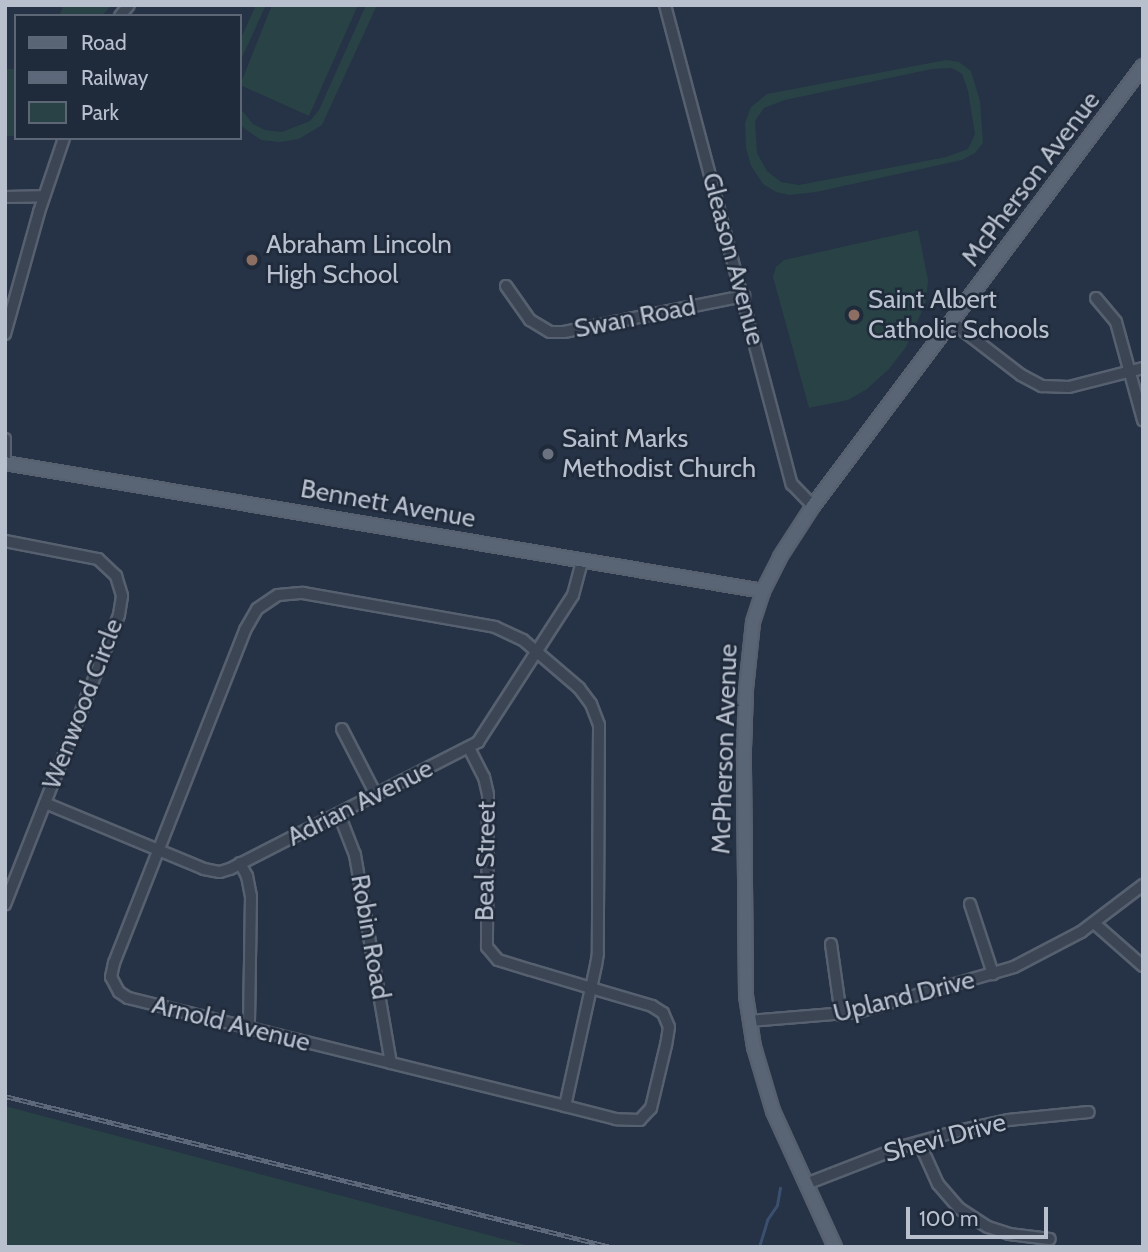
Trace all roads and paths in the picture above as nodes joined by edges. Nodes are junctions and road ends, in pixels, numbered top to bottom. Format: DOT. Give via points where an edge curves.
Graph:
graph roads {
  1 [pos="665,5"];
  2 [pos="1143,66"];
  3 [pos="63,140"];
  4 [pos="44,196"];
  5 [pos="5,197"];
  6 [pos="506,286"];
  7 [pos="744,296"];
  8 [pos="1096,298"];
  9 [pos="952,322"];
  10 [pos="5,334"];
  11 [pos="1143,368"];
  12 [pos="1130,371"];
  13 [pos="1143,420"];
  14 [pos="5,439"];
  15 [pos="5,463"];
  16 [pos="813,506"];
  17 [pos="5,541"];
  18 [pos="582,561"];
  19 [pos="763,591"];
  20 [pos="538,652"];
  21 [pos="342,729"];
  22 [pos="469,748"];
  23 [pos="376,795"];
  24 [pos="45,803"];
  25 [pos="339,814"];
  26 [pos="158,851"];
  27 [pos="240,863"];
  28 [pos="1143,885"];
  29 [pos="5,904"];
  30 [pos="970,904"];
  31 [pos="1094,923"];
  32 [pos="831,944"];
  33 [pos="1143,966"];
  34 [pos="993,974"];
  35 [pos="591,988"];
  36 [pos="841,1014"];
  37 [pos="749,1021"];
  38 [pos="249,1028"];
  39 [pos="391,1063"];
  40 [pos="565,1107"];
  41 [pos="1089,1112"];
  42 [pos="919,1142"];
  43 [pos="806,1184"];
  44 [pos="1050,1239"];
  45 [pos="835,1247"];
  1 -- 7 [label="street, Gleason Avenue"];
  2 -- 9 [label="main road, McPherson Avenue"];
  3 -- 4 [label="street"];
  4 -- 5 [label="street"];
  4 -- 10 [label="street"];
  6 -- 7 [label="street, Swan Road" via="530,320 550,332"];
  7 -- 16 [label="street, Gleason Avenue" via="792,484"];
  8 -- 12 [label="street" via="1116,322"];
  9 -- 12 [label="street" via="1042,386 1069,387"];
  9 -- 16 [label="main road, McPherson Avenue"];
  11 -- 12 [label="street"];
  12 -- 13 [label="street"];
  14 -- 15 [label="street"];
  15 -- 18 [label="main road, Bennett Avenue"];
  16 -- 19 [label="main road, McPherson Avenue"];
  17 -- 24 [label="street, Wenwood Circle" via="98,559 116,576 122,596 119,615"];
  18 -- 19 [label="main road, Bennett Avenue"];
  18 -- 20 [label="street, Adrian Avenue" via="573,595"];
  19 -- 37 [label="main road, McPherson Avenue" via="753,622 746,689 744,974"];
  20 -- 22 [label="street, Adrian Avenue" via="488,730"];
  20 -- 26 [label="street, Arnold Avenue" via="495,627 303,593 269,599 257,608 245,630"];
  20 -- 35 [label="street, Arnold Avenue" via="586,696 599,725 599,934"];
  21 -- 23 [label="street"];
  22 -- 23 [label="street, Adrian Avenue"];
  22 -- 35 [label="street, Beal Street" via="488,795 487,947 498,960"];
  23 -- 25 [label="street, Adrian Avenue"];
  24 -- 26 [label="street, Adrian Avenue"];
  24 -- 29 [label="street, Wenwood Circle"];
  25 -- 27 [label="street, Adrian Avenue"];
  25 -- 39 [label="street, Robin Road" via="355,855"];
  26 -- 27 [label="street, Adrian Avenue" via="210,871 220,872"];
  26 -- 38 [label="street, Arnold Avenue" via="114,963 114,986 128,998"];
  27 -- 38 [label="street" via="251,896"];
  28 -- 31 [label="street, Upland Drive"];
  30 -- 34 [label="street"];
  31 -- 33 [label="street"];
  31 -- 34 [label="street, Upland Drive" via="1054,948"];
  32 -- 36 [label="street"];
  34 -- 36 [label="street, Upland Drive" via="874,1009"];
  35 -- 40 [label="street, Arnold Avenue"];
  35 -- 40 [label="street, Beal Street" via="663,1013 669,1027 657,1088 652,1108 640,1120 630,1122"];
  36 -- 37 [label="street, Upland Drive"];
  37 -- 43 [label="main road, McPherson Avenue" via="769,1099"];
  38 -- 39 [label="street, Arnold Avenue"];
  39 -- 40 [label="street, Arnold Avenue"];
  41 -- 42 [label="street, Shevi Drive" via="1008,1120"];
  42 -- 43 [label="street, Shevi Drive"];
  42 -- 44 [label="street" via="938,1184 960,1209 1009,1234"];
  43 -- 45 [label="main road, McPherson Avenue"];
}
